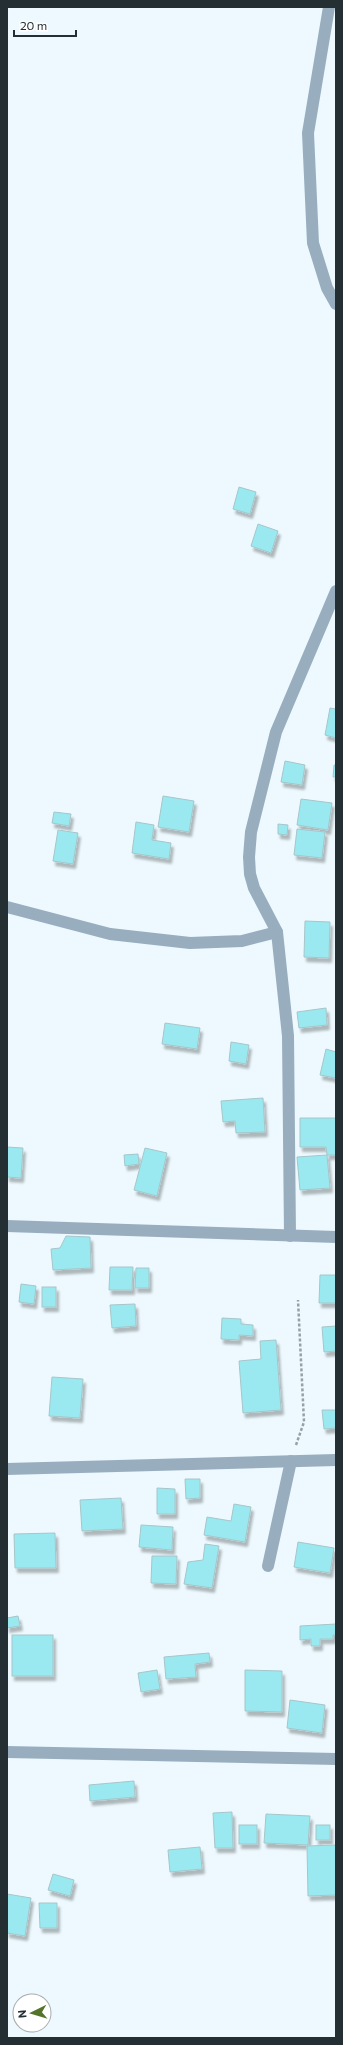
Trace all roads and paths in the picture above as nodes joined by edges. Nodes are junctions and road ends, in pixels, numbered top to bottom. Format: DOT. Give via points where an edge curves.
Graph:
graph roads {
  1 [pos="328,7"];
  2 [pos="336,304"];
  3 [pos="336,591"];
  4 [pos="7,907"];
  5 [pos="277,932"];
  6 [pos="7,1226"];
  7 [pos="290,1236"];
  8 [pos="336,1237"];
  9 [pos="298,1300"];
  10 [pos="336,1460"];
  11 [pos="291,1461"];
  12 [pos="7,1470"];
  13 [pos="268,1566"];
  14 [pos="7,1752"];
  15 [pos="336,1759"];
  1 -- 2 [label="street" via="308,133 313,243 327,288"];
  3 -- 5 [label="street" via="276,732 251,832 250,874 259,899"];
  4 -- 5 [label="street" via="110,934 190,943 242,941"];
  5 -- 7 [label="street" via="288,1036"];
  6 -- 7 [label="street"];
  7 -- 8 [label="street"];
  9 -- 11 [label="path" via="304,1422"];
  10 -- 11 [label="street"];
  11 -- 12 [label="street"];
  11 -- 13 [label="street"];
  14 -- 15 [label="street"];
}
